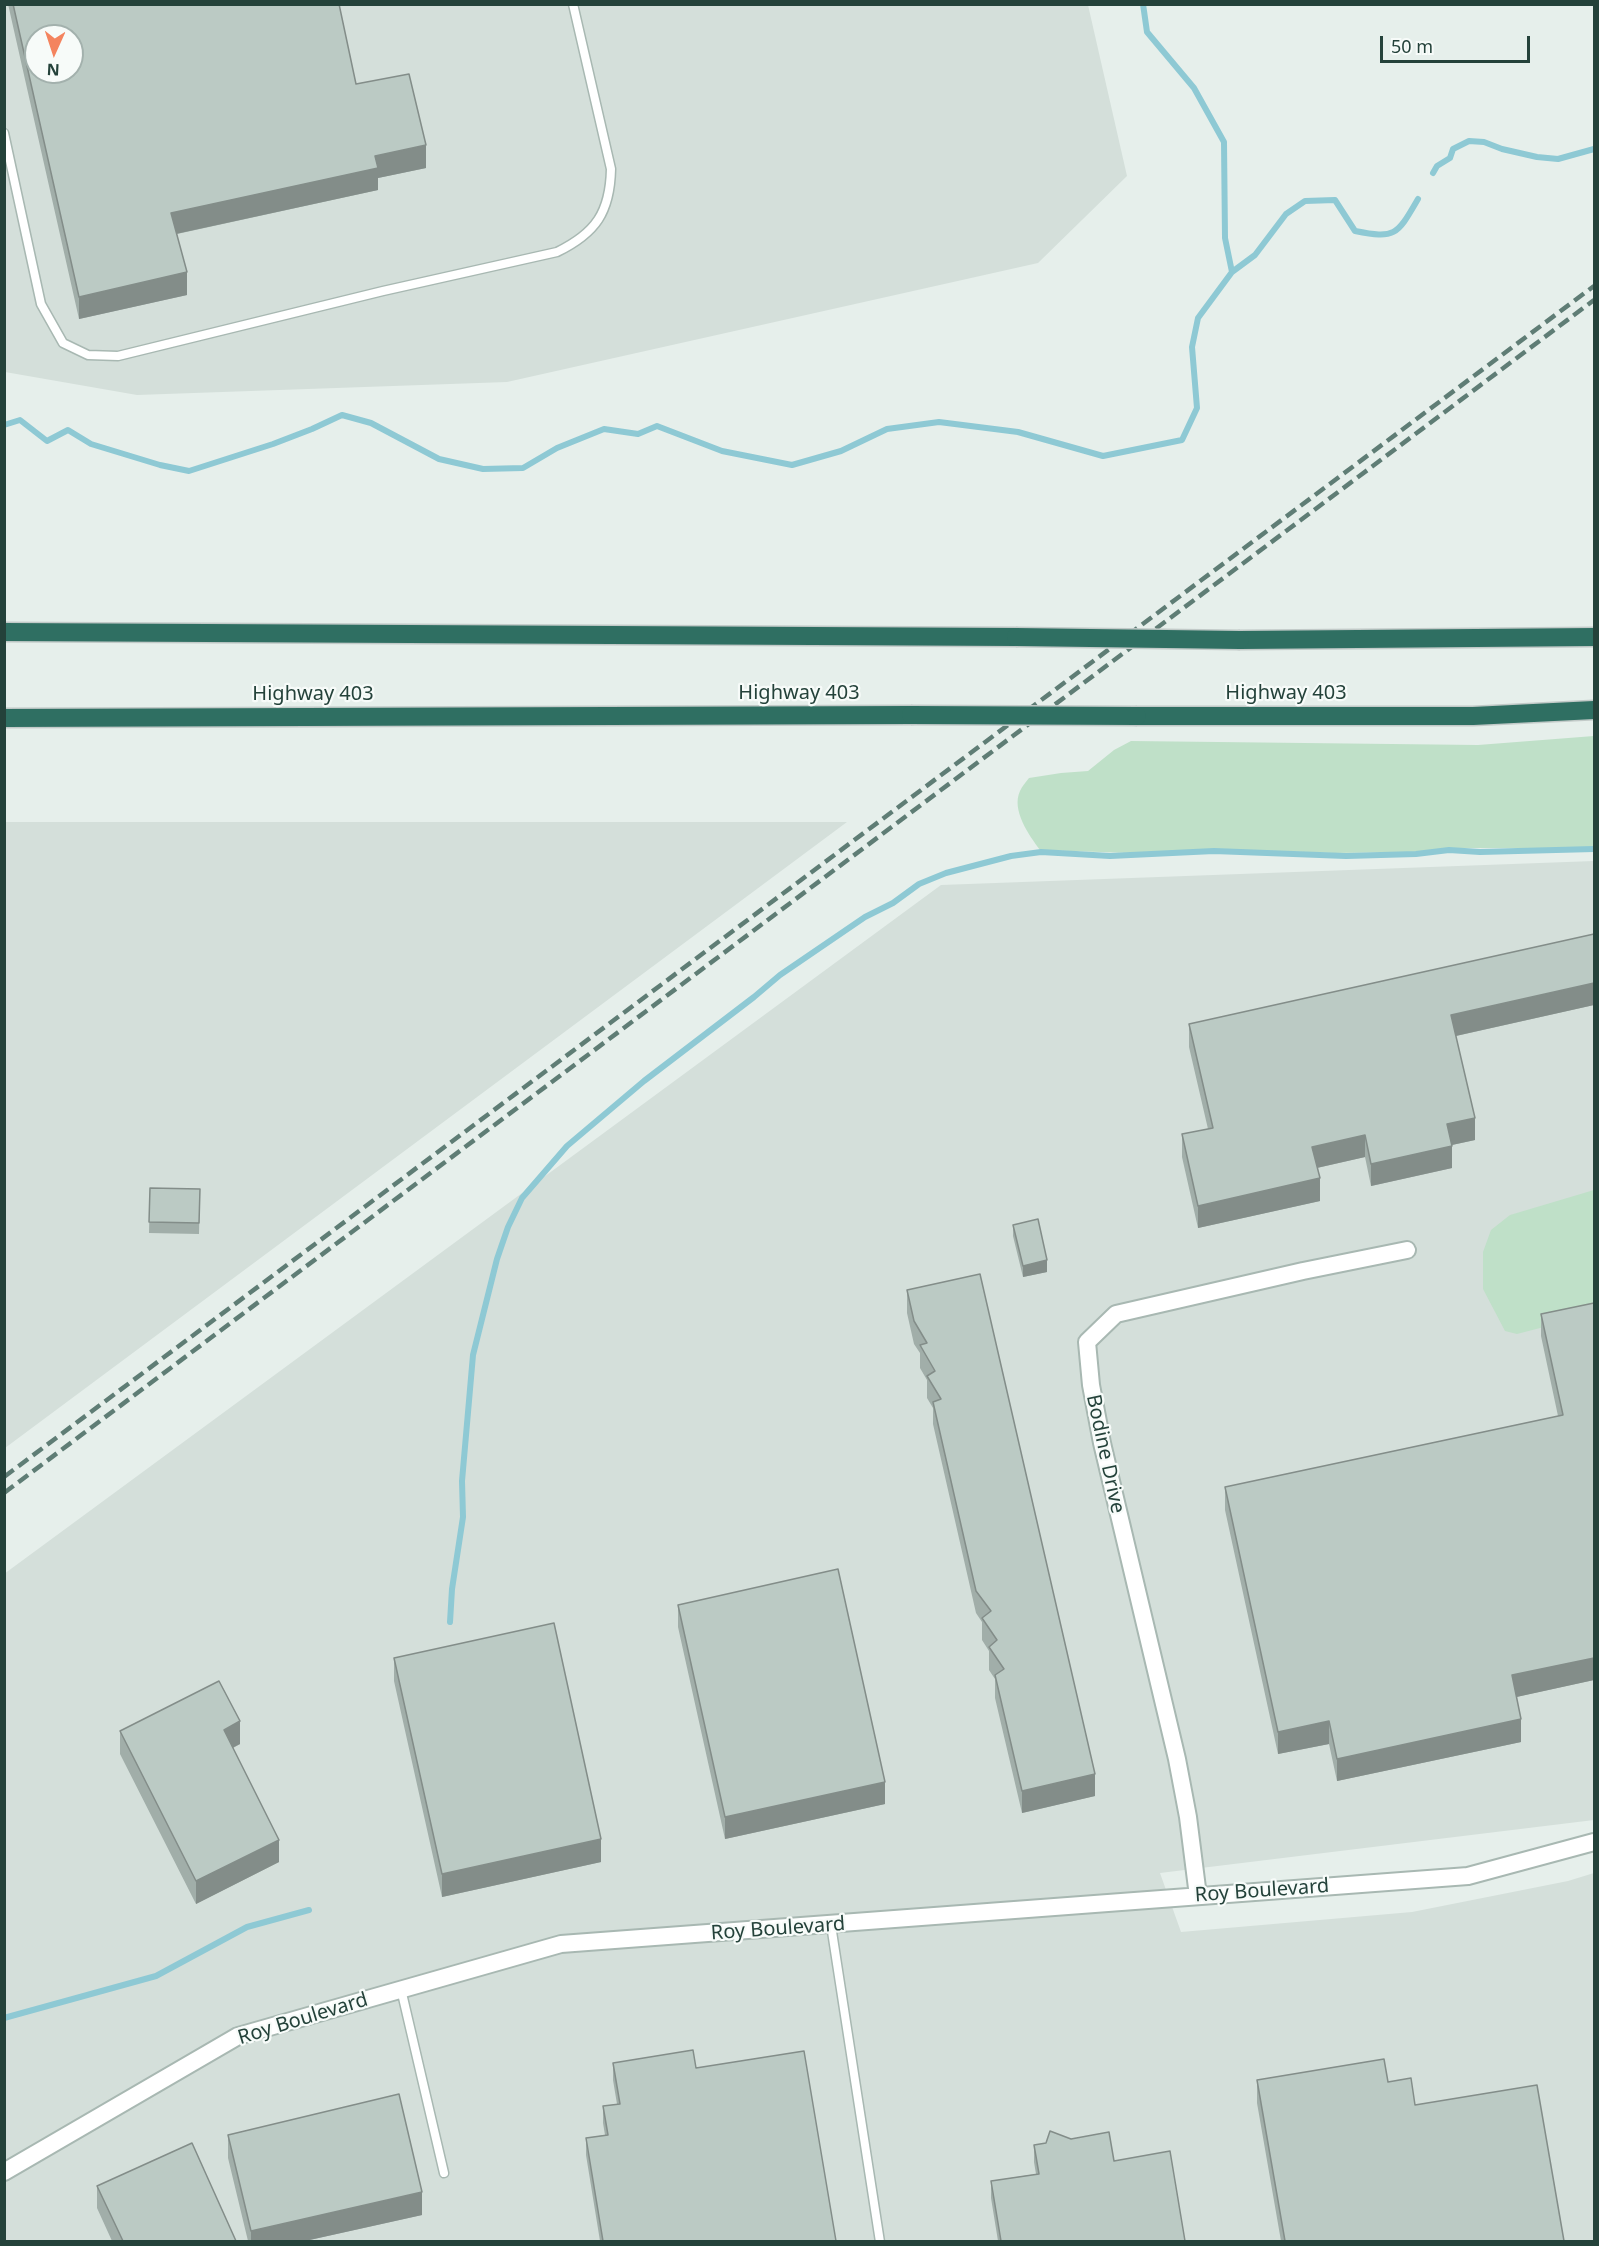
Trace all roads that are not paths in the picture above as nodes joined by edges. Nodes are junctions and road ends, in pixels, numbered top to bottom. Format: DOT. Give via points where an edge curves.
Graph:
graph roads {
  1 [pos="573,4"];
  2 [pos="4,133"];
  3 [pos="4,632"];
  4 [pos="1594,637"];
  5 [pos="1594,710"];
  6 [pos="4,717"];
  7 [pos="1407,1250"];
  8 [pos="1594,1842"];
  9 [pos="1198,1896"];
  10 [pos="831,1925"];
  11 [pos="401,1989"];
  12 [pos="4,2172"];
  13 [pos="444,2173"];
  14 [pos="880,2241"];
  1 -- 2 [label="lane" via="611,169 604,211 593,229 577,243 557,252 118,356 88,355 63,343 41,304"];
  3 -- 4 [label="highway, bridge" via="1240,640"];
  5 -- 6 [label="highway, Highway 403, bridge" via="1473,716"];
  7 -- 9 [label="street, Bodine Drive" via="1116,1314 1087,1342 1102,1443 1177,1759"];
  8 -- 9 [label="street, Roy Boulevard" via="1468,1876"];
  9 -- 10 [label="street, Roy Boulevard"];
  10 -- 11 [label="street, Roy Boulevard" via="561,1944"];
  10 -- 14 [label="lane"];
  11 -- 12 [label="street, Roy Boulevard" via="238,2036"];
  11 -- 13 [label="lane"];
}
